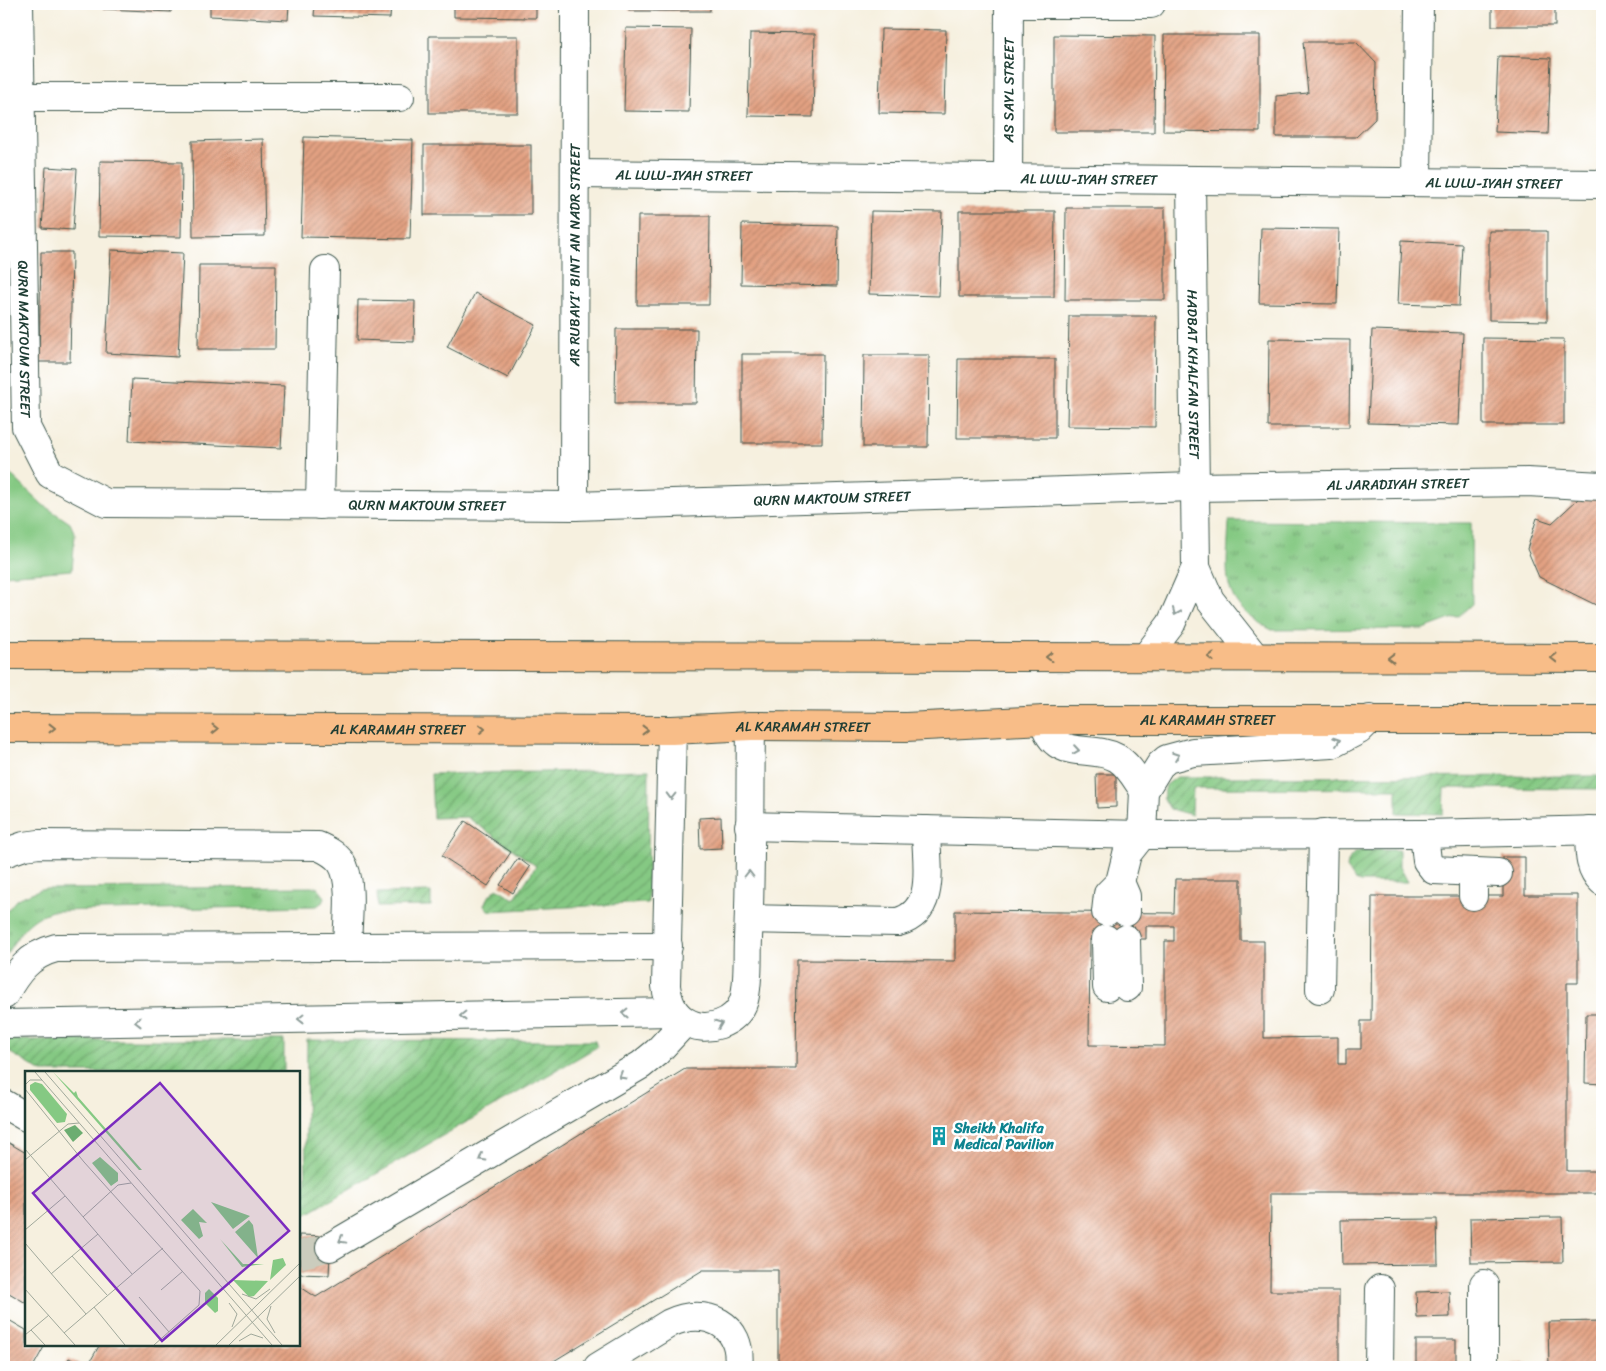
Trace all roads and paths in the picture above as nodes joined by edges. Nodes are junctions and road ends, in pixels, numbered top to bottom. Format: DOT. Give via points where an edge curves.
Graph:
graph roads {
  1 [pos="19,4"];
  2 [pos="575,4"];
  3 [pos="1009,4"];
  4 [pos="1151,4"];
  5 [pos="1419,4"];
  6 [pos="22,97"];
  7 [pos="400,97"];
  8 [pos="575,174"];
  9 [pos="1008,178"];
  10 [pos="1191,180"];
  11 [pos="1417,182"];
  12 [pos="1602,184"];
  13 [pos="325,270"];
  14 [pos="1602,486"];
  15 [pos="1194,487"];
  16 [pos="320,505"];
  17 [pos="574,506"];
  18 [pos="1196,567"];
  19 [pos="4,655"];
  20 [pos="1146,657"];
  21 [pos="1255,657"];
  22 [pos="1602,658"];
  23 [pos="1370,719"];
  24 [pos="1044,720"];
  25 [pos="1602,720"];
  26 [pos="751,726"];
  27 [pos="4,728"];
  28 [pos="672,730"];
  29 [pos="1144,791"];
  30 [pos="749,826"];
  31 [pos="926,830"];
  32 [pos="1596,830"];
  33 [pos="1323,833"];
  34 [pos="1424,834"];
  35 [pos="1142,835"];
  36 [pos="4,854"];
  37 [pos="1481,880"];
  38 [pos="1602,881"];
  39 [pos="1116,912"];
  40 [pos="749,919"];
  41 [pos="1116,939"];
  42 [pos="668,946"];
  43 [pos="347,947"];
  44 [pos="1118,987"];
  45 [pos="1320,990"];
  46 [pos="4,995"];
  47 [pos="680,1017"];
  48 [pos="4,1024"];
  49 [pos="4,1104"];
  50 [pos="25,1116"];
  51 [pos="330,1247"];
  52 [pos="1484,1284"];
  53 [pos="1380,1289"];
  54 [pos="598,1367"];
  55 [pos="738,1367"];
  56 [pos="1379,1367"];
  57 [pos="1484,1367"];
  1 -- 6 [label="street, QURN MAKTOUM STREET"];
  2 -- 8 [label="street, AR RUBAYI' BINT AN NADR STREET"];
  3 -- 4 [label="street"];
  3 -- 9 [label="street, AS SAYL STREET"];
  5 -- 11 [label="street"];
  6 -- 7 [label="street"];
  6 -- 16 [label="street, QURN MAKTOUM STREET" via="26,427 50,474 106,503"];
  8 -- 9 [label="street, AL LULU-IYAH STREET"];
  8 -- 17 [label="street, AR RUBAYI' BINT AN NADR STREET"];
  9 -- 10 [label="street, AL LULU-IYAH STREET"];
  10 -- 11 [label="street, AL LULU-IYAH STREET"];
  10 -- 15 [label="street, HADBAT KHALFAN STREET"];
  11 -- 12 [label="street, AL LULU-IYAH STREET"];
  13 -- 16 [label="street"];
  14 -- 15 [label="street, AL JARADIYAH STREET" via="1526,482"];
  15 -- 17 [label="street, QURN MAKTOUM STREET"];
  15 -- 18 [label="street, HADBAT KHALFAN STREET"];
  16 -- 17 [label="street, QURN MAKTOUM STREET"];
  18 -- 20 [label="street, HADBAT KHALFAN STREET, one-way" via="1171,624"];
  18 -- 21 [label="street, HADBAT KHALFAN STREET" via="1210,600"];
  20 -- 19 [label="main road, one-way"];
  21 -- 20 [label="main road, one-way"];
  22 -- 21 [label="main road, one-way"];
  23 -- 24 [label="main road, AL KARAMAH STREET"];
  23 -- 25 [label="main road, AL KARAMAH STREET"];
  29 -- 23 [label="street, one-way" via="1160,765 1175,755 1332,744 1359,730"];
  24 -- 26 [label="main road, AL KARAMAH STREET" via="906,727"];
  24 -- 29 [label="street, one-way" via="1050,737 1057,744 1118,759"];
  26 -- 28 [label="main road, AL KARAMAH STREET"];
  26 -- 30 [label="street"];
  27 -- 28 [label="main road, AL KARAMAH STREET, one-way"];
  28 -- 42 [label="street, one-way"];
  29 -- 35 [label="street"];
  30 -- 31 [label="street"];
  40 -- 30 [label="street, one-way"];
  31 -- 35 [label="street"];
  31 -- 40 [label="street" via="926,897 916,914 908,920"];
  32 -- 34 [label="street"];
  32 -- 38 [label="street" via="1590,865"];
  33 -- 34 [label="street"];
  33 -- 35 [label="street"];
  33 -- 45 [label="street"];
  34 -- 37 [label="street" via="1427,861 1434,870"];
  35 -- 39 [label="street" via="1127,854 1120,882 1108,894"];
  36 -- 43 [label="street" via="39,844 318,846 331,852 346,873"];
  47 -- 40 [label="street, one-way" via="698,1027 712,1027 726,1022 736,1013 744,1000"];
  41 -- 44 [label="street"];
  42 -- 43 [label="street"];
  42 -- 47 [label="street" via="668,999"];
  43 -- 46 [label="street" via="56,948 39,954 24,965"];
  47 -- 48 [label="street, one-way"];
  47 -- 51 [label="street, one-way" via="662,1048 641,1065"];
  49 -- 50 [label="street"];
  52 -- 57 [label="street"];
  53 -- 56 [label="street"];
  54 -- 55 [label="street" via="670,1323 696,1315 721,1323 731,1333 737,1346"];
}
